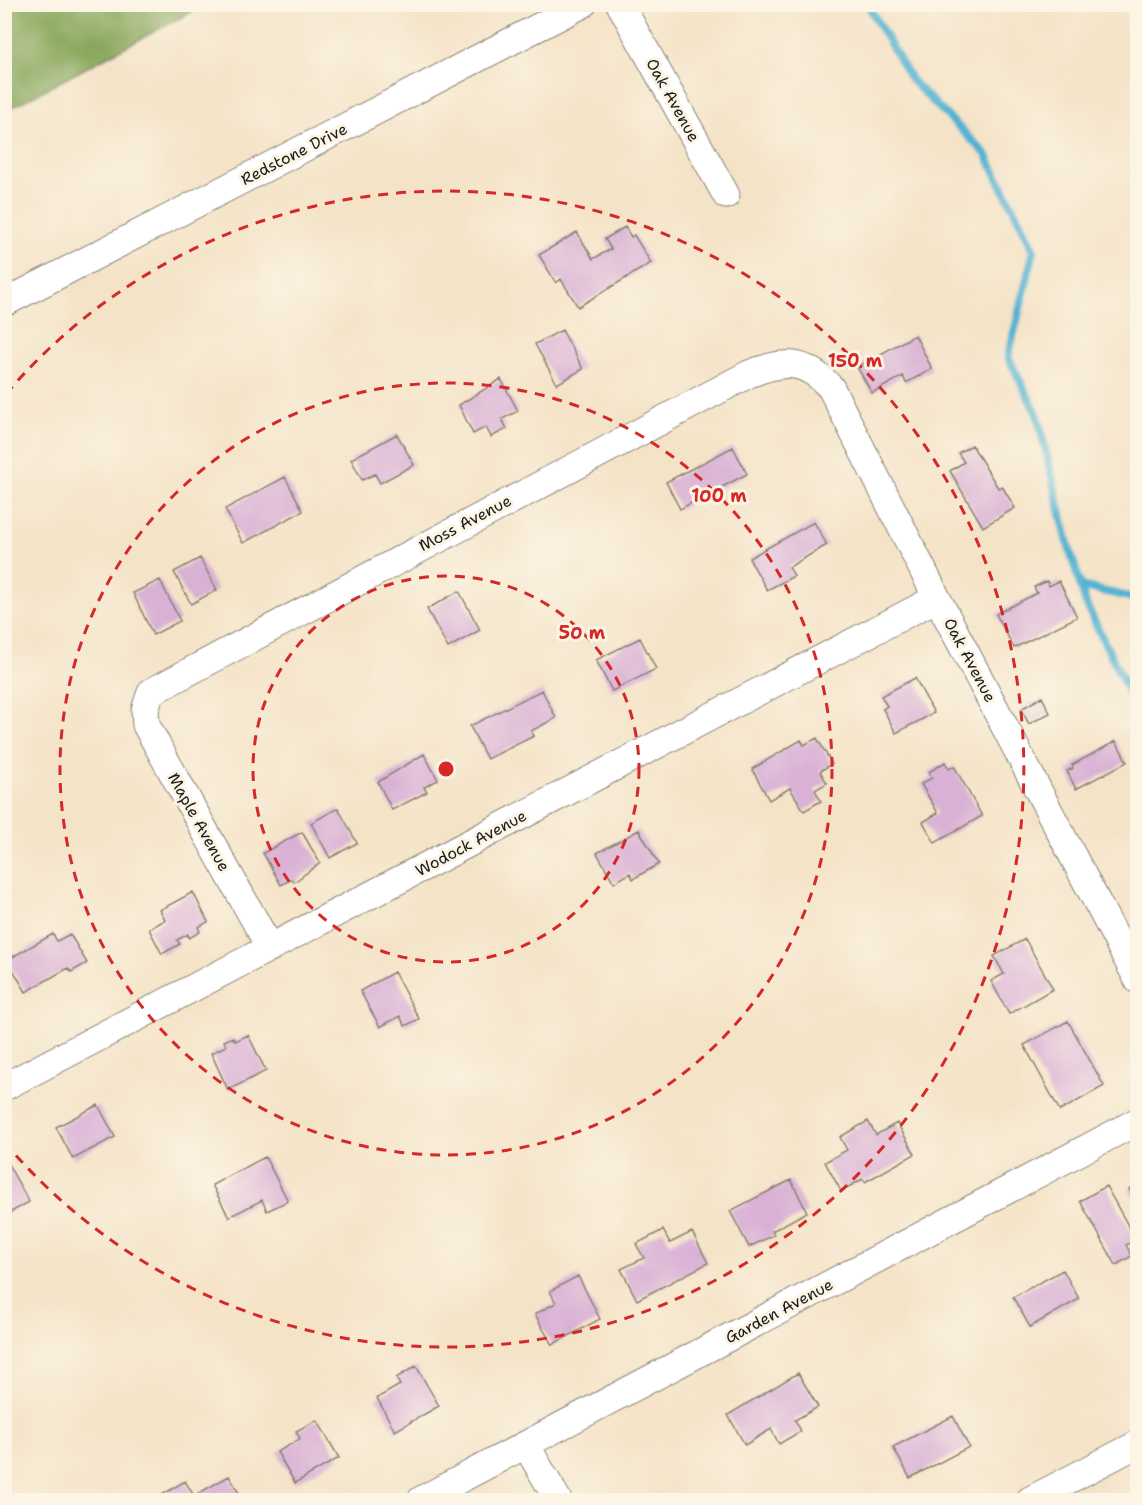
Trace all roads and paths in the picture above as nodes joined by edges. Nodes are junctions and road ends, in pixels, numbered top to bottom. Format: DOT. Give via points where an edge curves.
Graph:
graph roads {
  1 [pos="583,4"];
  2 [pos="620,4"];
  3 [pos="726,195"];
  4 [pos="4,303"];
  5 [pos="784,365"];
  6 [pos="937,598"];
  7 [pos="151,692"];
  8 [pos="270,948"];
  9 [pos="1137,980"];
  10 [pos="4,1087"];
  11 [pos="1137,1121"];
  12 [pos="1137,1444"];
  13 [pos="526,1445"];
  14 [pos="421,1500"];
  15 [pos="558,1500"];
  16 [pos="1030,1500"];
  1 -- 4 [label="street, Redstone Drive"];
  2 -- 3 [label="street, Oak Avenue"];
  5 -- 6 [label="street, Oak Avenue" via="802,365 831,388"];
  5 -- 7 [label="street, Moss Avenue" via="768,366 749,374"];
  6 -- 8 [label="street, Wodock Avenue"];
  6 -- 9 [label="street, Oak Avenue"];
  7 -- 8 [label="street, Maple Avenue" via="145,710 146,725"];
  8 -- 10 [label="street, Wodock Avenue"];
  11 -- 13 [label="street, Garden Avenue"];
  12 -- 16 [label="street"];
  13 -- 14 [label="street, Garden Avenue"];
  13 -- 15 [label="street"];
}
